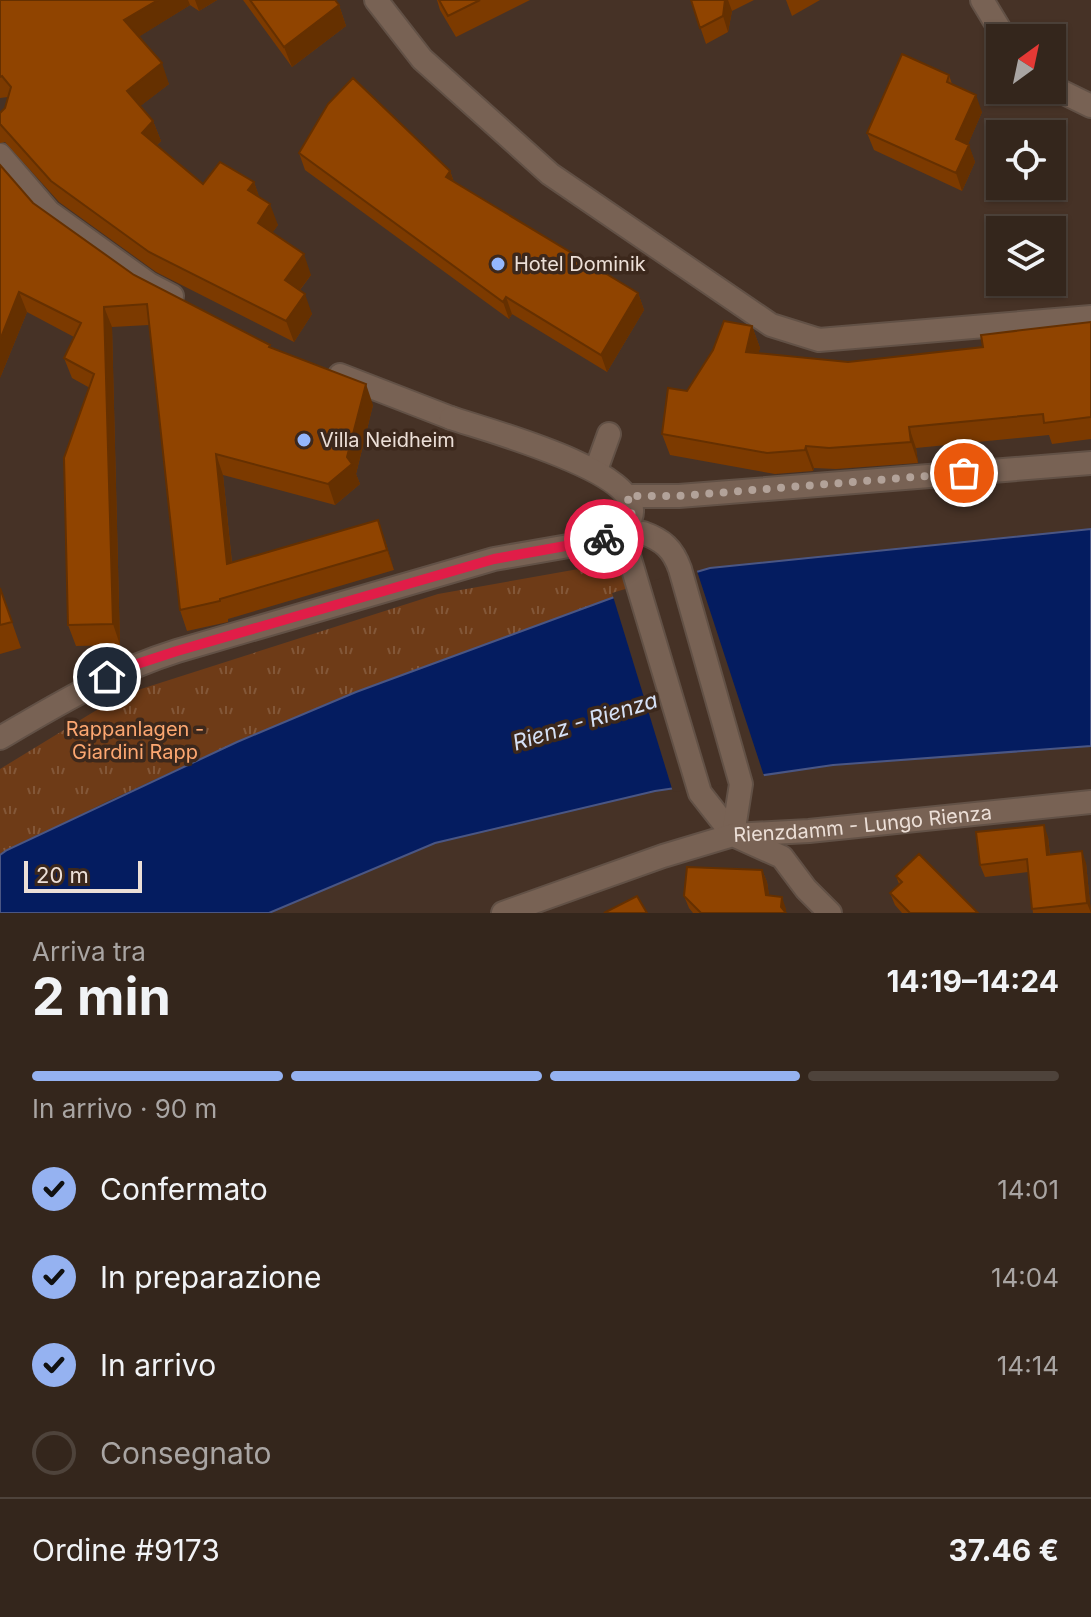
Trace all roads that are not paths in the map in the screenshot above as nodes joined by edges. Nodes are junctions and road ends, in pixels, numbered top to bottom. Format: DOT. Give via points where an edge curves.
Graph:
graph roads {
  1 [pos="376,0"];
  2 [pos="982,0"];
  3 [pos="997,24"];
  4 [pos="1066,94"];
  5 [pos="1091,106"];
  6 [pos="0,155"];
  7 [pos="189,305"];
  8 [pos="1091,317"];
  9 [pos="325,369"];
  10 [pos="609,434"];
  11 [pos="1091,463"];
  12 [pos="596,470"];
  13 [pos="627,496"];
  14 [pos="623,536"];
  15 [pos="0,738"];
  16 [pos="1091,802"];
  17 [pos="733,835"];
  18 [pos="503,913"];
  19 [pos="830,913"];
  1 -- 8 [label="street" via="422,59 550,174 771,325 819,340"];
  2 -- 3 [label="street"];
  4 -- 5 [label="street"];
  6 -- 7 [label="street" via="49,212 149,284"];
  9 -- 12 [label="street"];
  10 -- 12 [label="street"];
  11 -- 13 [label="street"];
  12 -- 13 [label="street"];
  13 -- 14 [label="street" via="632,512"];
  14 -- 15 [label="street" via="494,559 134,665"];
  14 -- 17 [label="street" via="700,793"];
  14 -- 17 [label="street" via="643,533 660,539 675,554 741,784"];
  16 -- 17 [label="street, Rienzdamm - Lungo Rienza"];
  17 -- 18 [label="street, Rienzdamm - Lungo Rienza"];
  17 -- 19 [label="street" via="782,857"];
}
